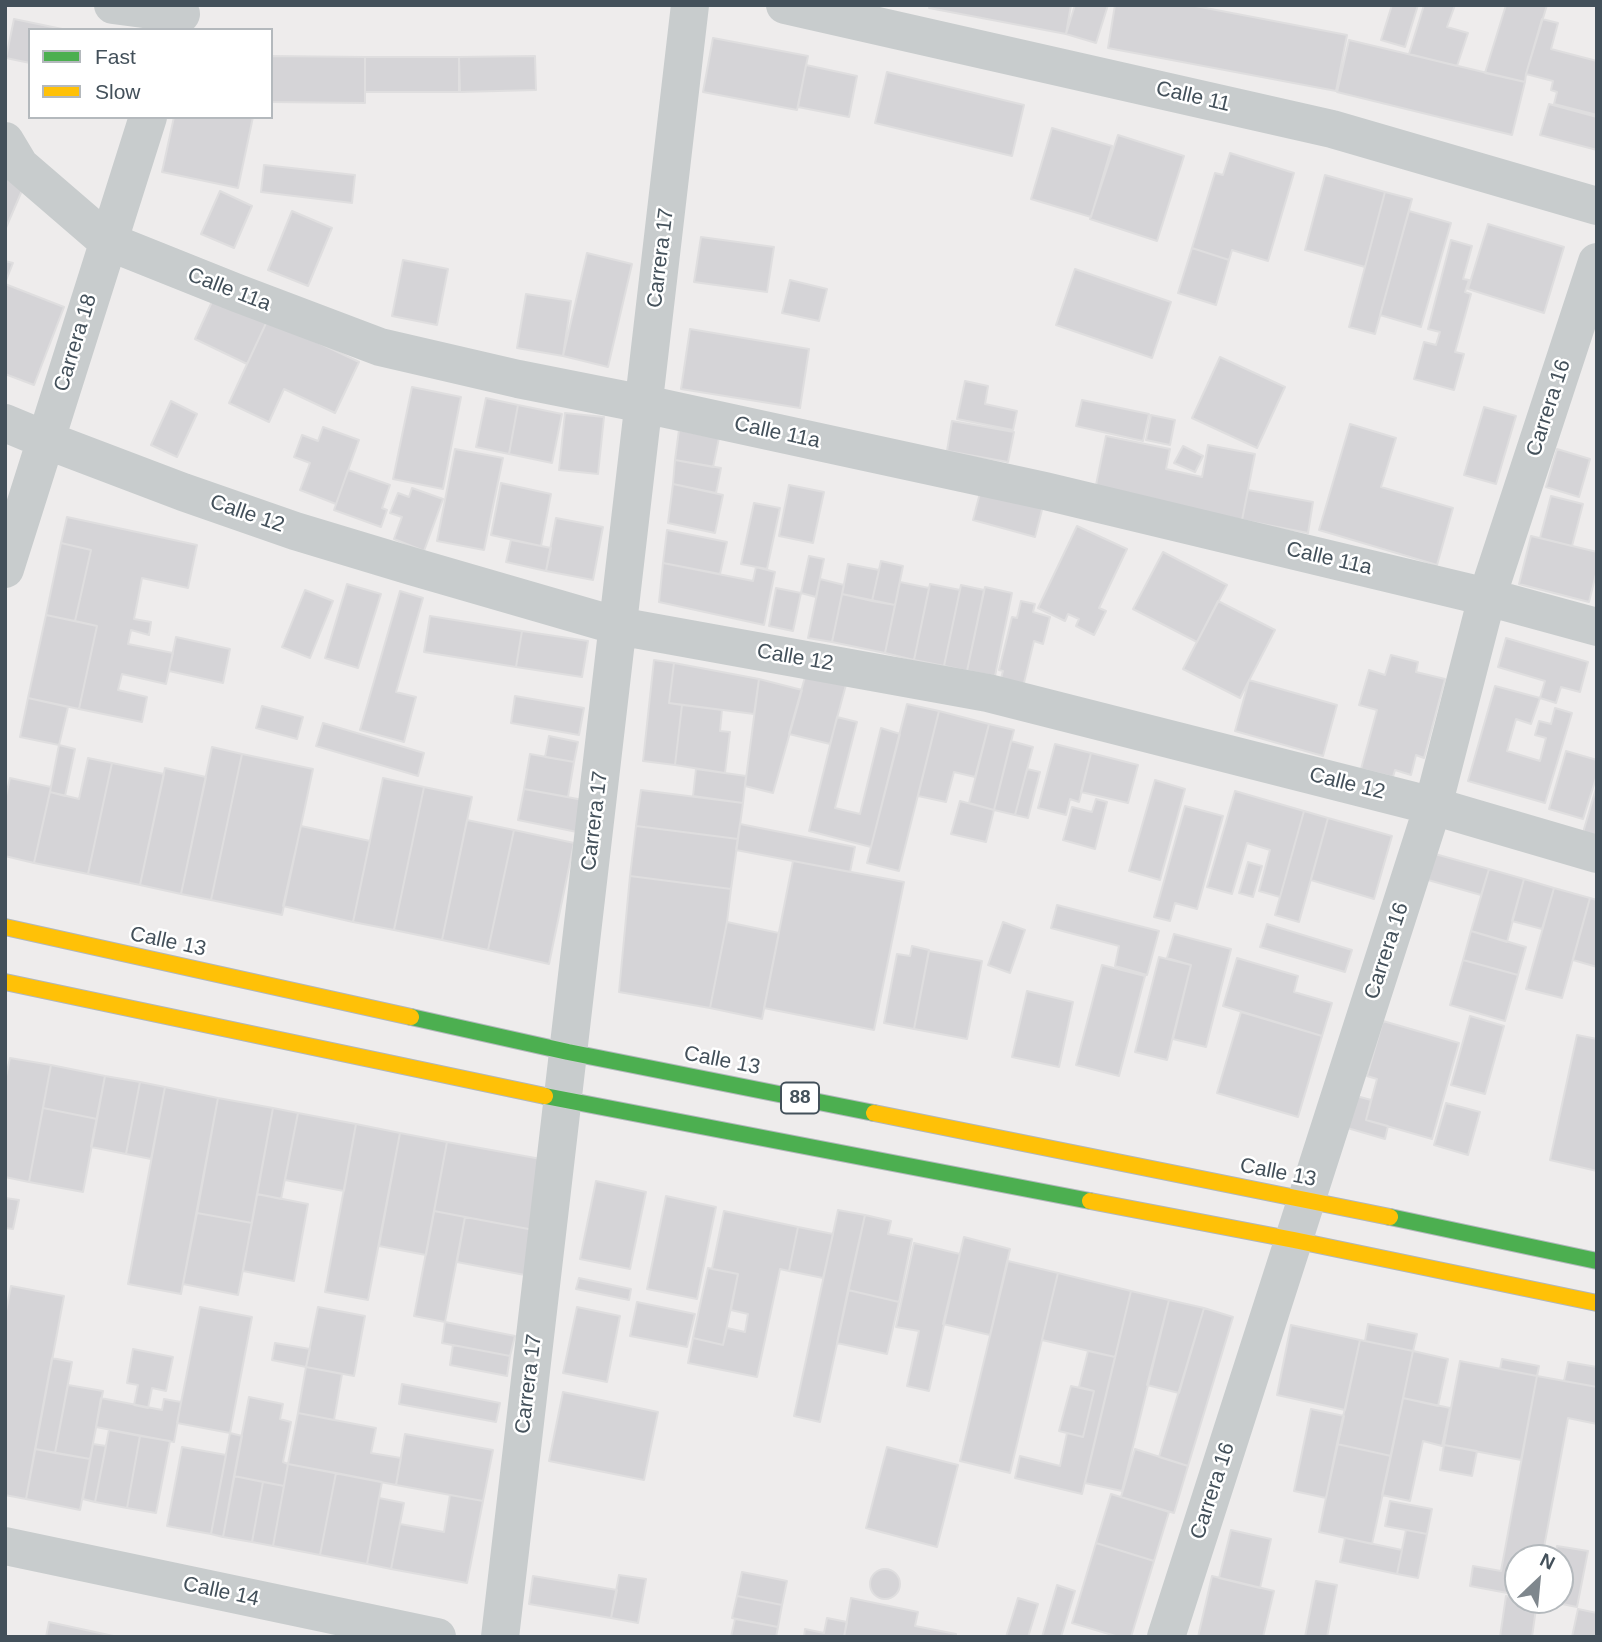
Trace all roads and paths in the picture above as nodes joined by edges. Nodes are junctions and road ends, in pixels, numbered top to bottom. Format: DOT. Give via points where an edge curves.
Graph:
graph roads {
  1 [pos="113,5"];
  2 [pos="690,5"];
  3 [pos="785,5"];
  4 [pos="182,16"];
  5 [pos="147,119"];
  6 [pos="5,141"];
  7 [pos="1597,206"];
  8 [pos="107,241"];
  9 [pos="1597,262"];
  10 [pos="643,404"];
  11 [pos="5,423"];
  12 [pos="46,440"];
  13 [pos="5,569"];
  14 [pos="1487,597"];
  15 [pos="618,626"];
  16 [pos="1597,627"];
  17 [pos="1433,806"];
  18 [pos="1597,854"];
  19 [pos="5,927"];
  20 [pos="5,982"];
  21 [pos="568,1052"];
  22 [pos="562,1100"];
  23 [pos="1307,1200"];
  24 [pos="1294,1240"];
  25 [pos="1597,1261"];
  26 [pos="1597,1304"];
  27 [pos="5,1546"];
  28 [pos="437,1637"];
  29 [pos="500,1637"];
  30 [pos="1166,1637"];
  1 -- 4 [label="street"];
  2 -- 10 [label="street, Carrera 17"];
  3 -- 7 [label="street, Calle 11" via="1332,129"];
  5 -- 8 [label="street, Carrera 18"];
  6 -- 8 [label="street, Calle 11a" via="19,166"];
  8 -- 10 [label="street, Calle 11a" via="380,347"];
  8 -- 12 [label="street, Carrera 18"];
  9 -- 14 [label="street, Carrera 16"];
  10 -- 14 [label="street, Calle 11a" via="1045,491"];
  10 -- 15 [label="street, Carrera 17"];
  11 -- 12 [label="street, Calle 12"];
  12 -- 13 [label="street, Carrera 18"];
  12 -- 15 [label="street, Calle 12" via="295,531"];
  14 -- 16 [label="street, Calle 11a"];
  14 -- 17 [label="street, Carrera 16"];
  15 -- 17 [label="street, Calle 12" via="988,693"];
  15 -- 21 [label="street, Carrera 17"];
  17 -- 18 [label="street, Calle 12"];
  17 -- 23 [label="street, Carrera 16"];
  19 -- 21 [label="highway, Calle 13 / 88"];
  20 -- 22 [label="highway, 88"];
  21 -- 22 [label="street, Carrera 17"];
  21 -- 23 [label="highway, Calle 13 / 88"];
  22 -- 24 [label="highway, 88"];
  22 -- 29 [label="street, Carrera 17"];
  23 -- 24 [label="street, Carrera 16"];
  23 -- 25 [label="highway, Calle 13 / 88"];
  24 -- 26 [label="highway, 88"];
  24 -- 30 [label="street, Carrera 16"];
  27 -- 28 [label="street, Calle 14"];
}
